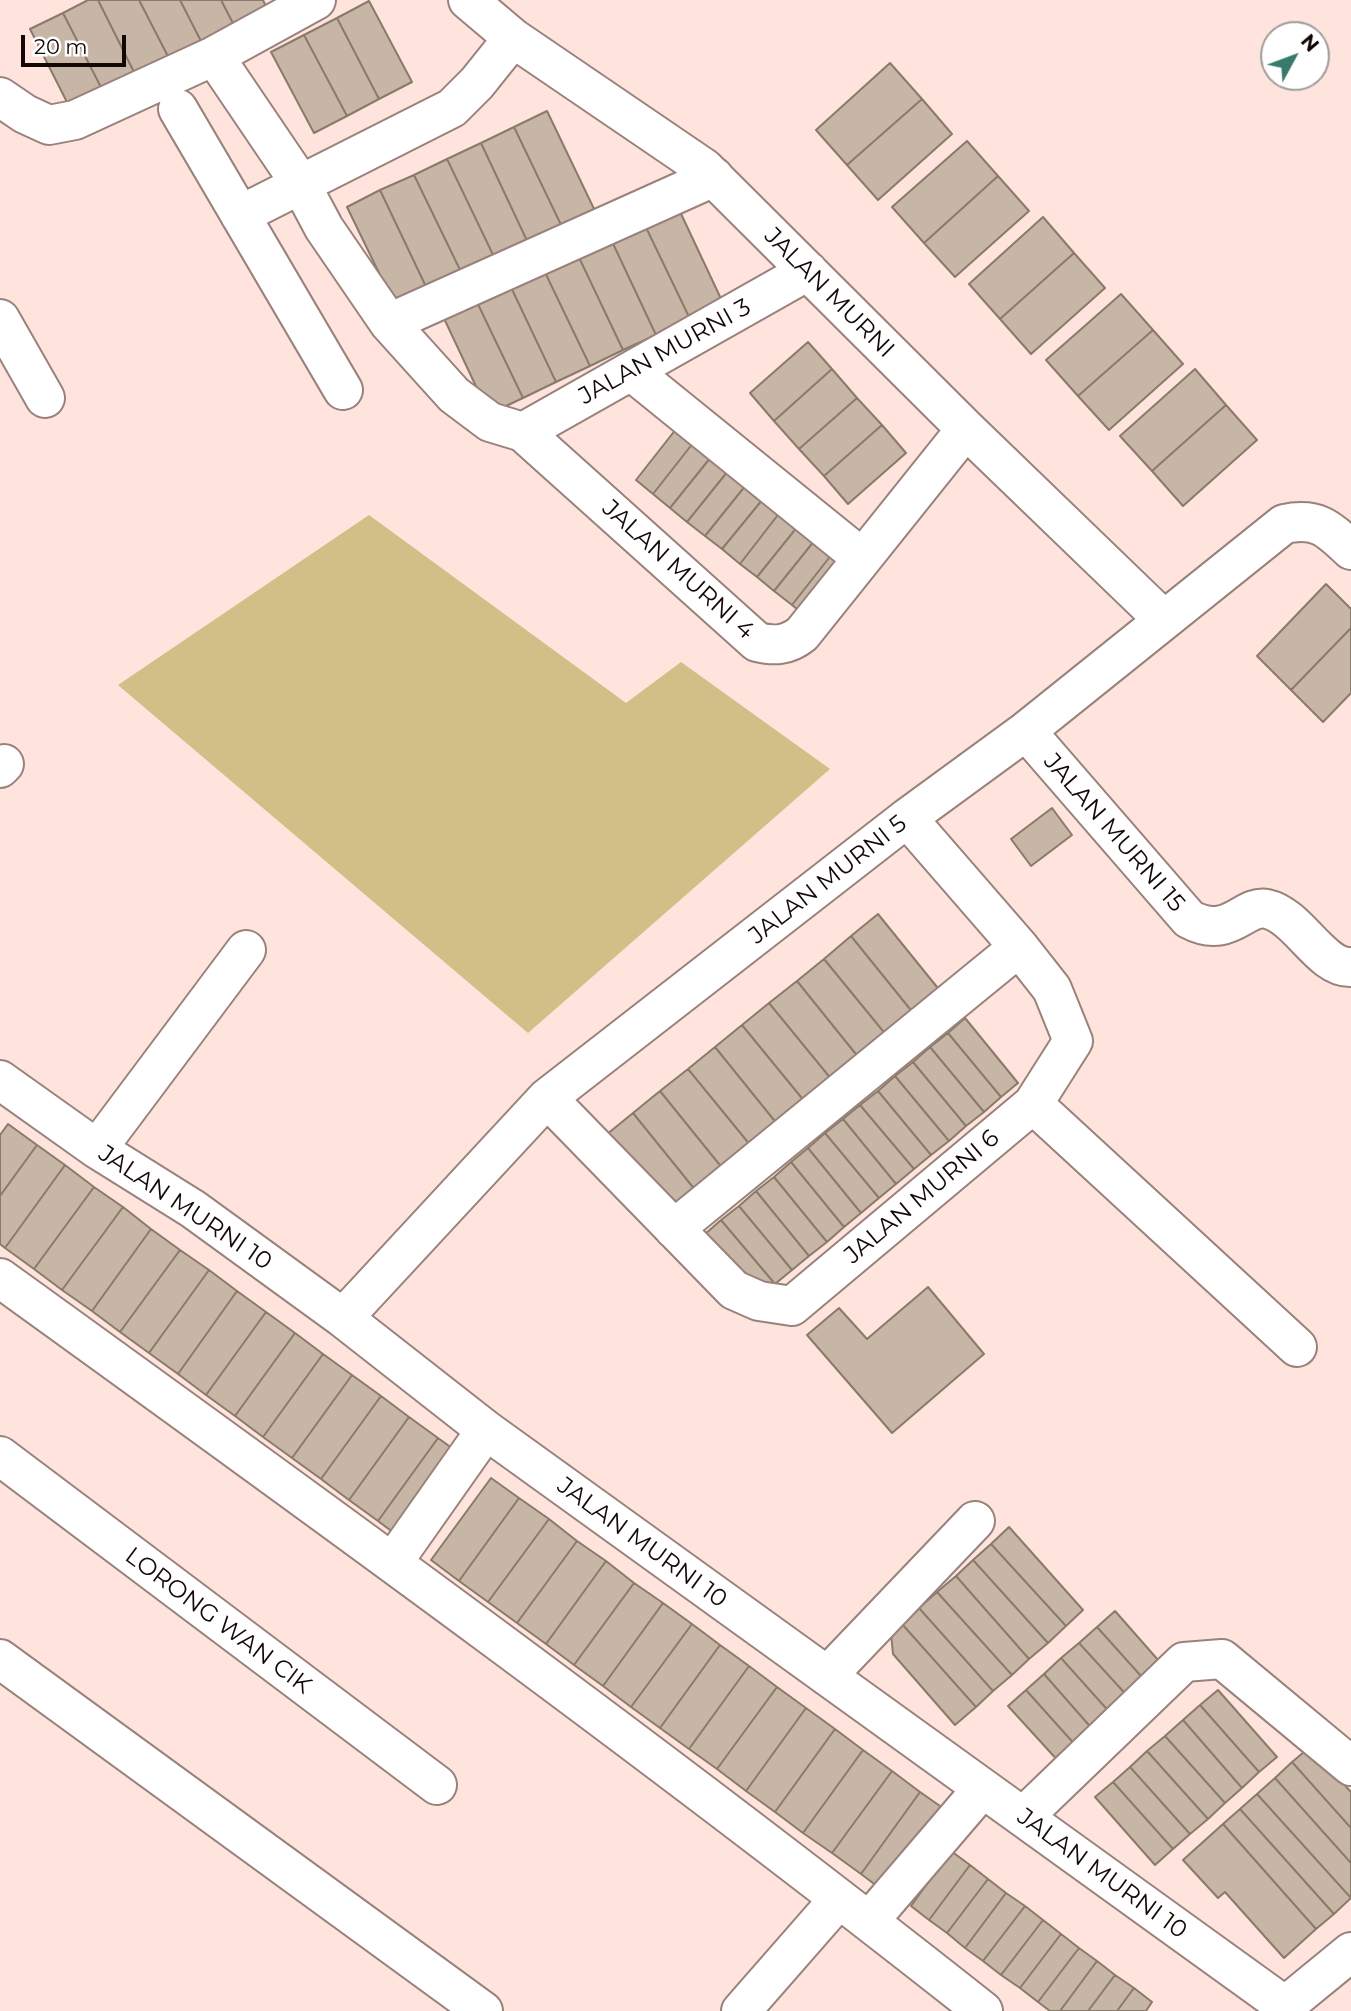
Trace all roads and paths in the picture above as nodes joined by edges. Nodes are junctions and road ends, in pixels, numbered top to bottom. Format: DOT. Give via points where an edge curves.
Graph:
graph roads {
  1 [pos="317,0"];
  2 [pos="468,0"];
  3 [pos="513,37"];
  4 [pos="214,56"];
  5 [pos="0,97"];
  6 [pos="178,109"];
  7 [pos="714,177"];
  8 [pos="300,183"];
  9 [pos="240,215"];
  10 [pos="808,271"];
  11 [pos="0,319"];
  12 [pos="389,323"];
  13 [pos="631,371"];
  14 [pos="343,390"];
  15 [pos="45,398"];
  16 [pos="966,429"];
  17 [pos="523,432"];
  18 [pos="1351,550"];
  19 [pos="862,558"];
  20 [pos="1163,619"];
  21 [pos="1026,731"];
  22 [pos="907,818"];
  23 [pos="1019,947"];
  24 [pos="246,950"];
  25 [pos="1351,967"];
  26 [pos="0,1080"];
  27 [pos="547,1098"];
  28 [pos="1033,1104"];
  29 [pos="97,1150"];
  30 [pos="674,1229"];
  31 [pos="0,1278"];
  32 [pos="343,1318"];
  33 [pos="1297,1347"];
  34 [pos="486,1430"];
  35 [pos="0,1456"];
  36 [pos="975,1521"];
  37 [pos="393,1562"];
  38 [pos="0,1660"];
  39 [pos="827,1676"];
  40 [pos="1351,1766"];
  41 [pos="437,1785"];
  42 [pos="982,1789"];
  43 [pos="1023,1817"];
  44 [pos="854,1910"];
  45 [pos="1351,1952"];
  46 [pos="1282,2008"];
  47 [pos="483,2011"];
  48 [pos="741,2011"];
  49 [pos="983,2011"];
  1 -- 4 [label="street"];
  2 -- 3 [label="street, JALAN MURNI"];
  3 -- 7 [label="street, JALAN MURNI"];
  3 -- 8 [label="street" via="452,108"];
  4 -- 5 [label="street" via="75,120 49,125"];
  4 -- 8 [label="street"];
  6 -- 9 [label="street"];
  7 -- 10 [label="street, JALAN MURNI"];
  7 -- 12 [label="street"];
  8 -- 9 [label="street"];
  8 -- 12 [label="street" via="324,228"];
  9 -- 14 [label="street"];
  10 -- 13 [label="street, JALAN MURNI 3"];
  10 -- 16 [label="street, JALAN MURNI"];
  11 -- 15 [label="street"];
  12 -- 17 [label="street" via="454,395 490,422"];
  13 -- 17 [label="street, JALAN MURNI 3"];
  13 -- 19 [label="street"];
  16 -- 19 [label="street, JALAN MURNI 4"];
  16 -- 20 [label="street, JALAN MURNI"];
  17 -- 19 [label="street, JALAN MURNI 4" via="757,642 773,646 802,635"];
  18 -- 20 [label="street, JALAN MURNI 5" via="1317,522 1284,524"];
  20 -- 21 [label="street, JALAN MURNI 5"];
  21 -- 22 [label="street, JALAN MURNI 5"];
  21 -- 25 [label="street, JALAN MURNI 15" via="1189,919 1212,927 1267,909 1287,919 1337,966"];
  22 -- 23 [label="street, JALAN MURNI 6"];
  22 -- 27 [label="street, JALAN MURNI 5"];
  23 -- 28 [label="street, JALAN MURNI 6" via="1052,989 1073,1041"];
  23 -- 30 [label="street"];
  24 -- 29 [label="street"];
  26 -- 29 [label="street, JALAN MURNI 10"];
  27 -- 30 [label="street, JALAN MURNI 6"];
  27 -- 32 [label="street, JALAN MURNI 5"];
  28 -- 30 [label="street, JALAN MURNI 6" via="792,1306 760,1301 734,1290"];
  28 -- 33 [label="street"];
  29 -- 32 [label="street, JALAN MURNI 10" via="193,1209"];
  31 -- 37 [label="street"];
  32 -- 34 [label="street, JALAN MURNI 10"];
  34 -- 37 [label="street"];
  34 -- 39 [label="street, JALAN MURNI 10"];
  35 -- 41 [label="street, LORONG WAN CIK"];
  36 -- 39 [label="street"];
  37 -- 44 [label="street"];
  38 -- 47 [label="street"];
  39 -- 42 [label="street, JALAN MURNI 10"];
  40 -- 43 [label="street" via="1222,1659 1184,1662"];
  42 -- 43 [label="street, JALAN MURNI 10"];
  42 -- 44 [label="street"];
  43 -- 46 [label="street, JALAN MURNI 10"];
  44 -- 48 [label="street"];
  44 -- 49 [label="street"];
  45 -- 46 [label="street"];
}
